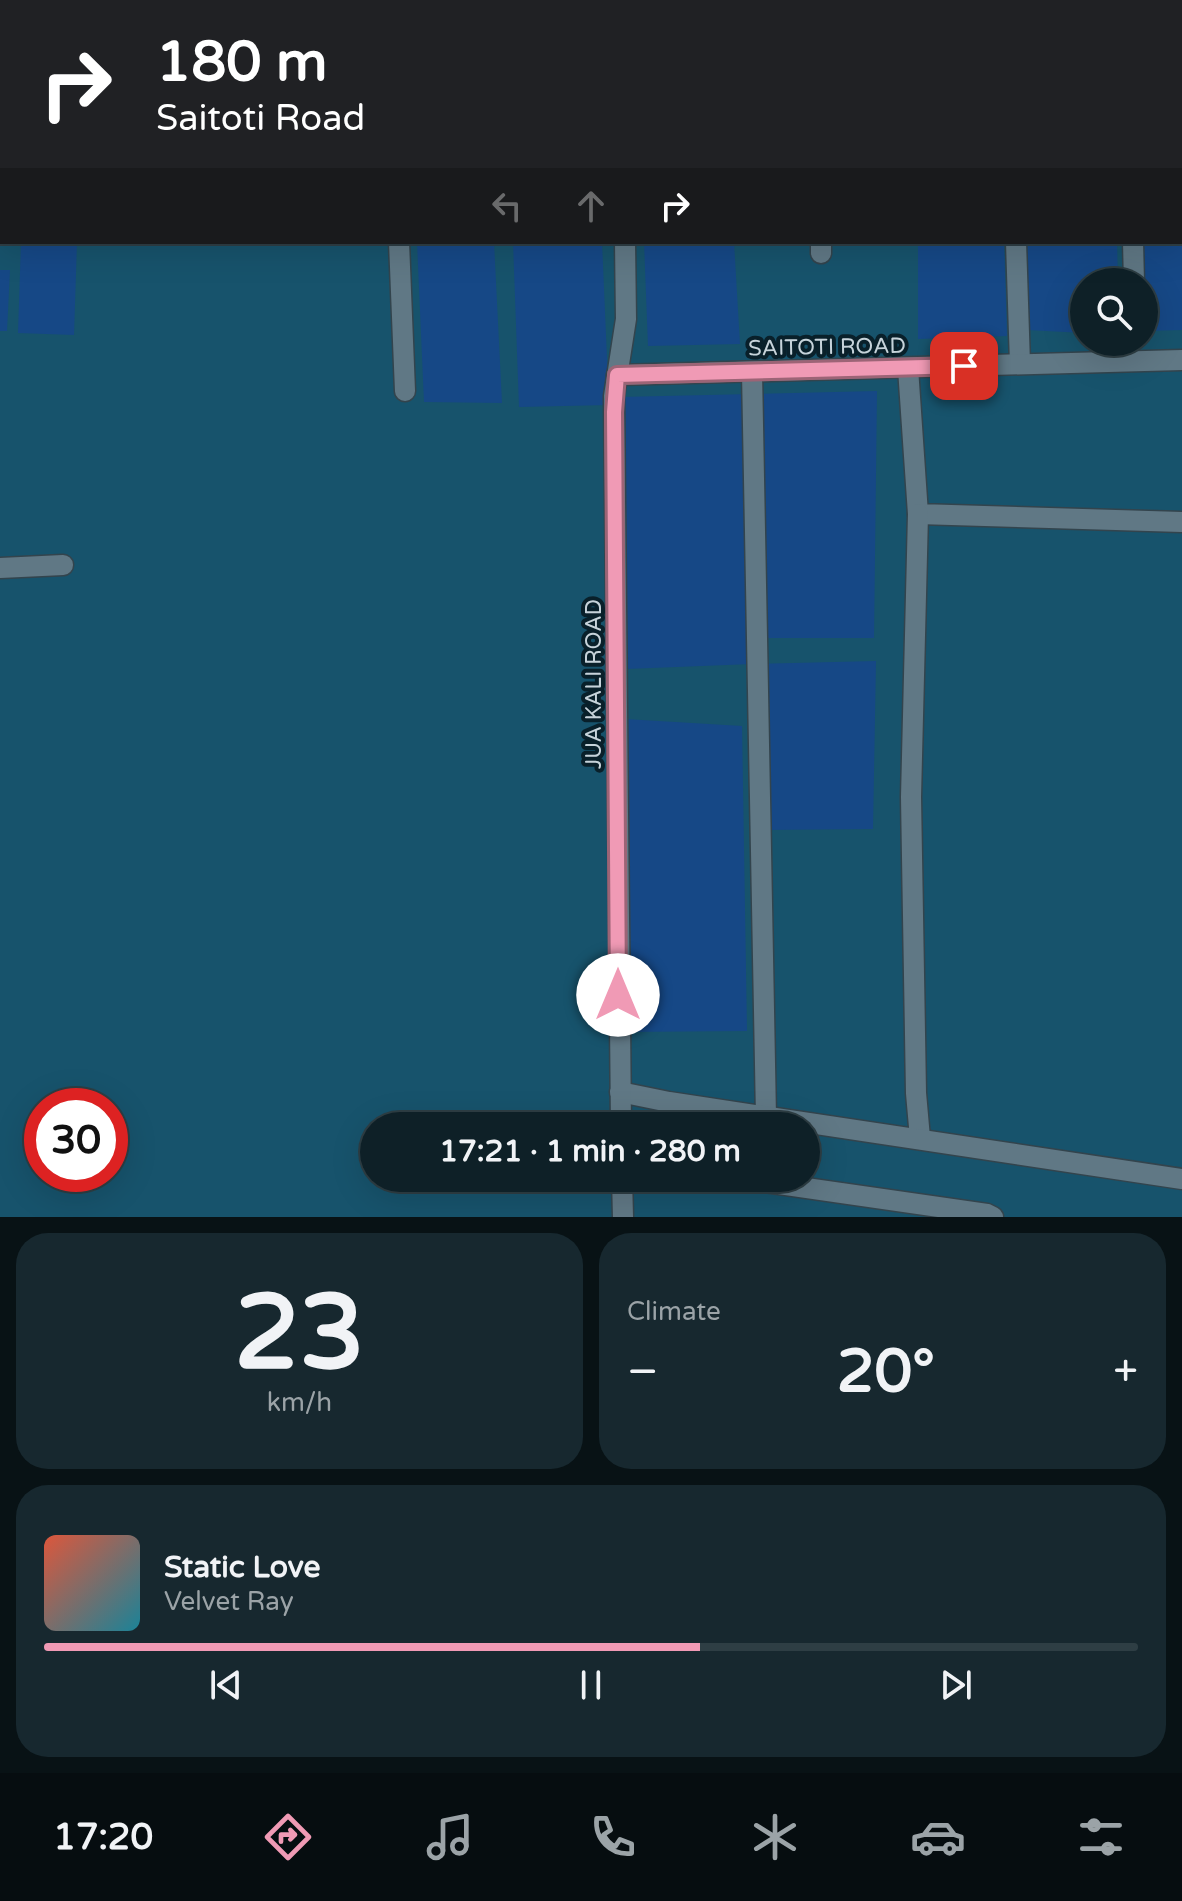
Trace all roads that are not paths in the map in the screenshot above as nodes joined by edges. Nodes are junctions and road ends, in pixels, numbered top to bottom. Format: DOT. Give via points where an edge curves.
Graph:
graph roads {
  1 [pos="399,244"];
  2 [pos="625,244"];
  3 [pos="1016,244"];
  4 [pos="1133,244"];
  5 [pos="1134,268"];
  6 [pos="1099,356"];
  7 [pos="1158,356"];
  8 [pos="1182,360"];
  9 [pos="1020,364"];
  10 [pos="908,368"];
  11 [pos="752,372"];
  12 [pos="617,375"];
  13 [pos="405,391"];
  14 [pos="918,514"];
  15 [pos="1182,522"];
  16 [pos="63,565"];
  17 [pos="0,568"];
  18 [pos="620,1092"];
  19 [pos="621,1112"];
  20 [pos="734,1112"];
  21 [pos="766,1112"];
  22 [pos="820,1124"];
  23 [pos="920,1138"];
  24 [pos="1182,1179"];
  25 [pos="820,1190"];
  26 [pos="622,1192"];
  27 [pos="623,1217"];
  28 [pos="993,1217"];
  1 -- 13 [label="street"];
  2 -- 12 [label="street, JUA KALI ROAD" via="626,319"];
  3 -- 9 [label="street"];
  4 -- 5 [label="street"];
  6 -- 9 [label="street, SAITOTI ROAD"];
  7 -- 8 [label="street, SAITOTI ROAD"];
  9 -- 10 [label="street, SAITOTI ROAD"];
  10 -- 11 [label="street, SAITOTI ROAD"];
  10 -- 14 [label="street"];
  11 -- 12 [label="street, SAITOTI ROAD"];
  11 -- 21 [label="street"];
  12 -- 18 [label="street, JUA KALI ROAD"];
  14 -- 15 [label="street"];
  14 -- 23 [label="street" via="911,797"];
  16 -- 17 [label="street"];
  18 -- 19 [label="street, JUA KALI ROAD"];
  18 -- 20 [label="street"];
  22 -- 23 [label="street"];
  23 -- 24 [label="street"];
  25 -- 28 [label="street"];
  26 -- 27 [label="street"];
}
